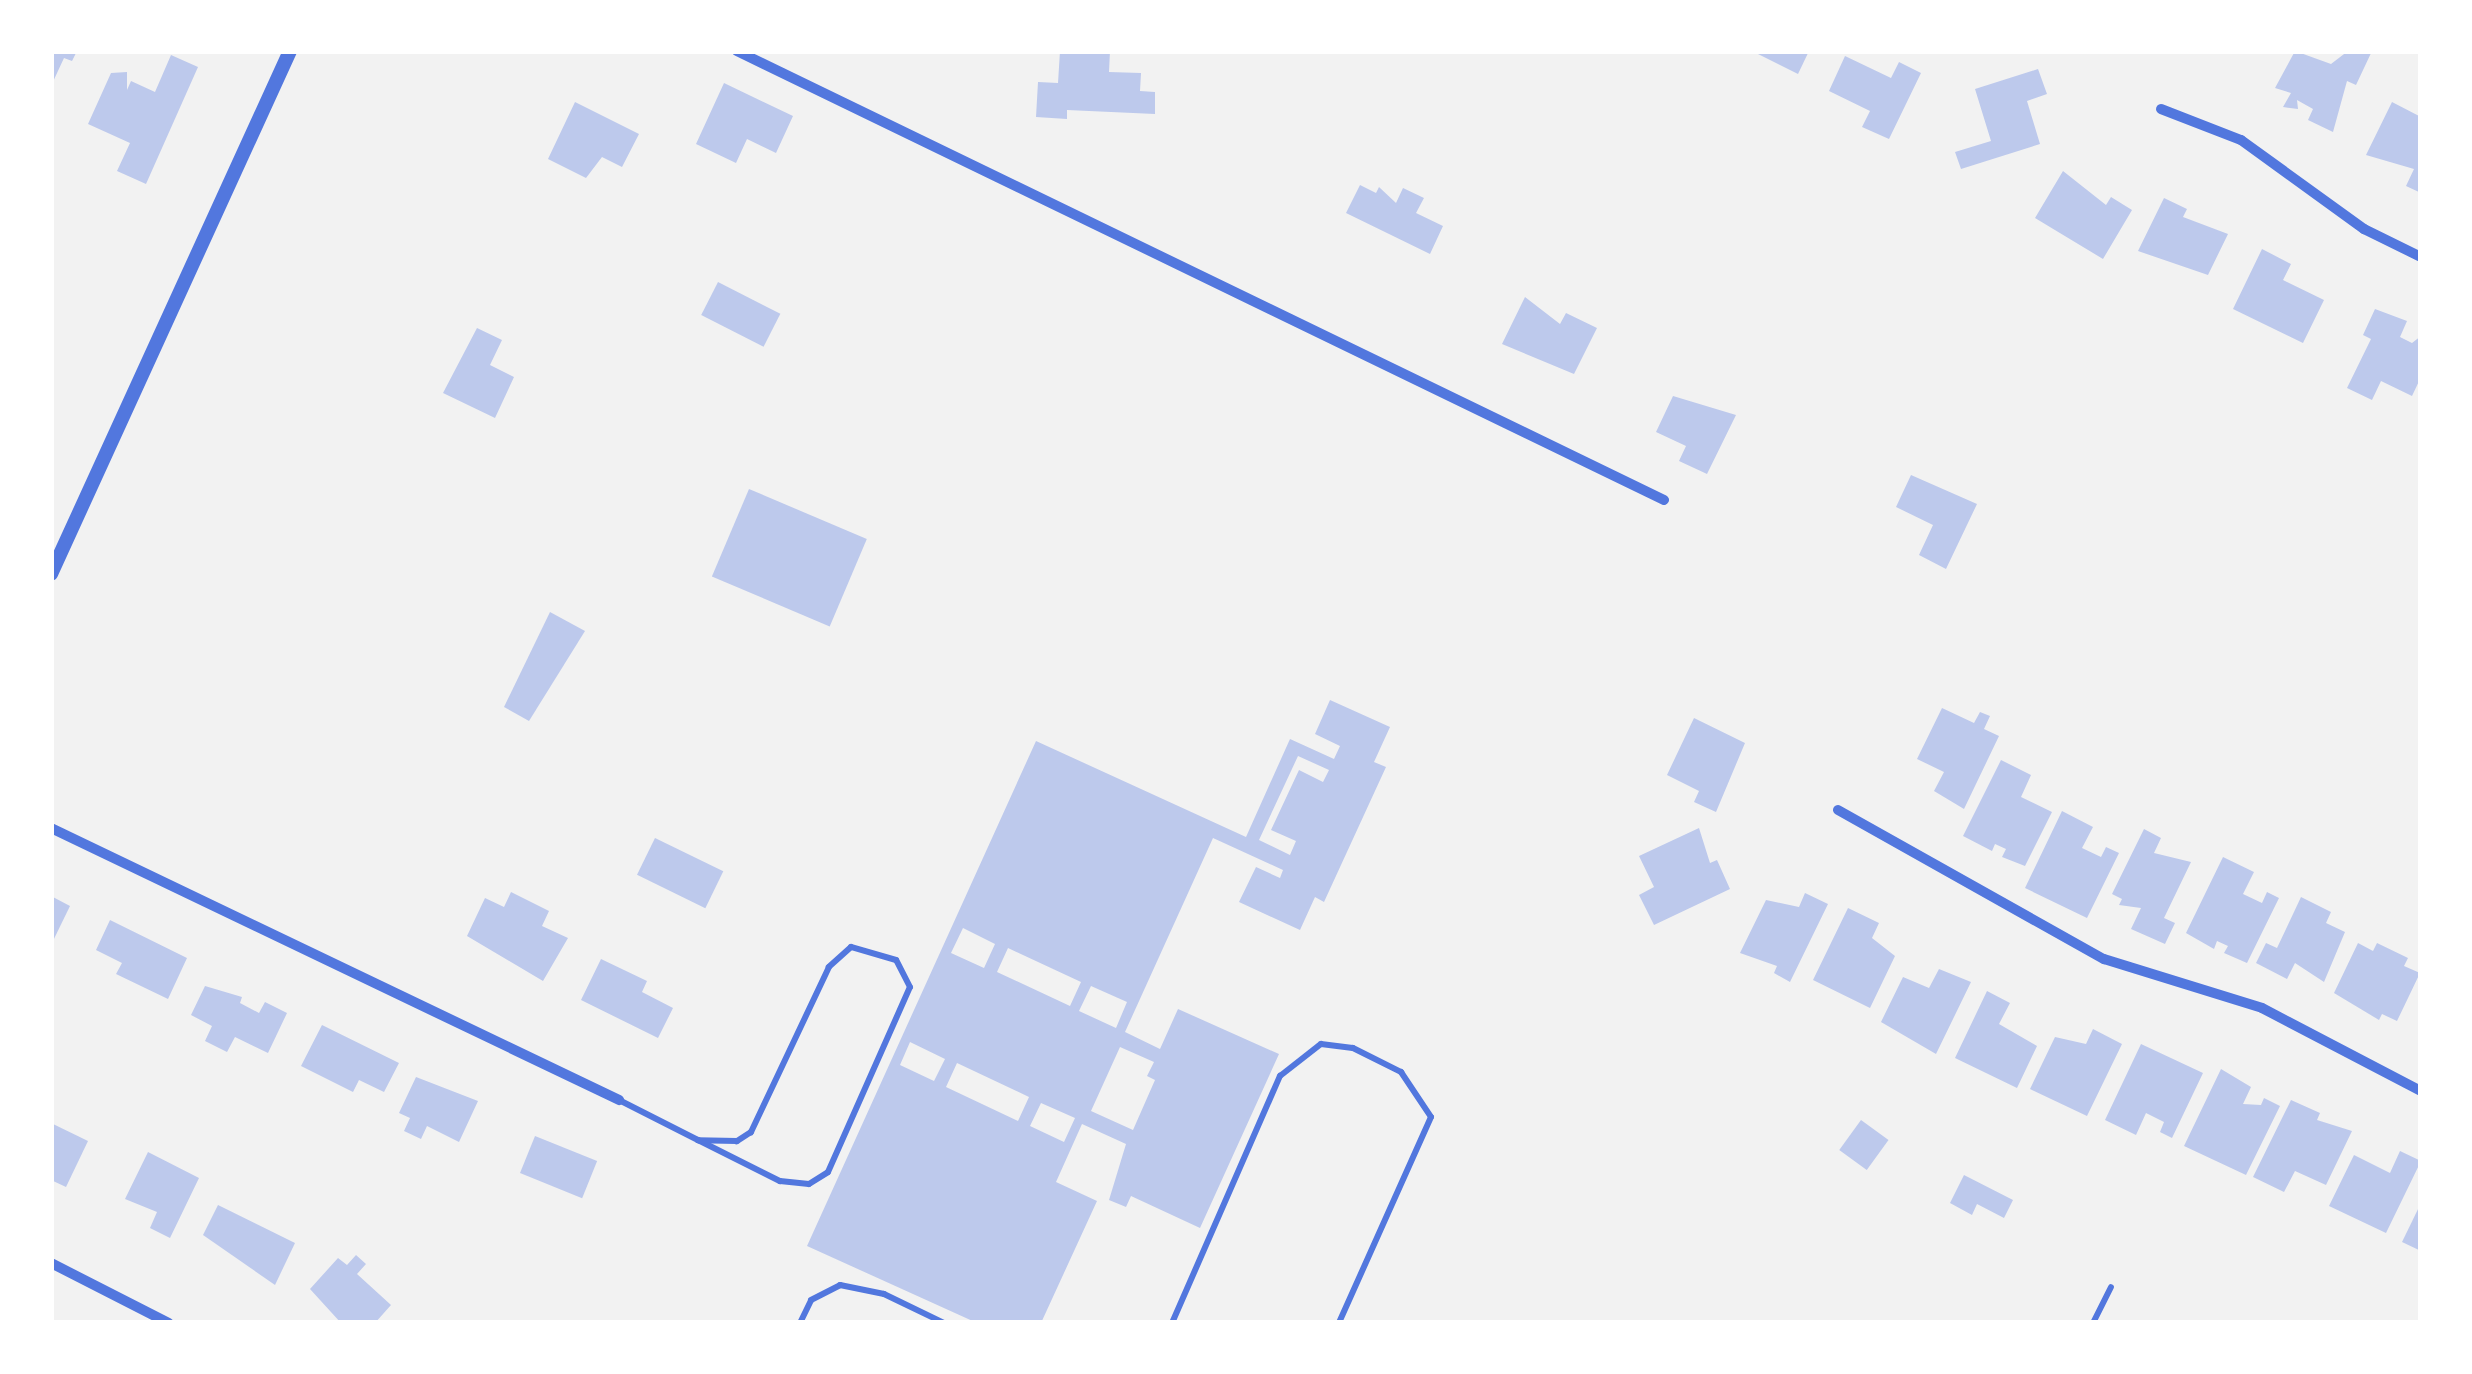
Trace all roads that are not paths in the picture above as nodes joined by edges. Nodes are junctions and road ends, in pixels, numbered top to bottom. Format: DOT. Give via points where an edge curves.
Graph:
graph roads {
  1 [pos="270,51"];
  2 [pos="736,51"];
  3 [pos="288,56"];
  4 [pos="2161,109"];
  5 [pos="2421,257"];
  6 [pos="1664,500"];
  7 [pos="51,574"];
  8 [pos="1838,810"];
  9 [pos="51,828"];
  10 [pos="2421,1090"];
  11 [pos="620,1100"];
  12 [pos="698,1140"];
  13 [pos="51,1263"];
  14 [pos="2111,1287"];
  15 [pos="169,1323"];
  16 [pos="800,1323"];
  17 [pos="944,1323"];
  18 [pos="1172,1323"];
  19 [pos="1339,1323"];
  20 [pos="2093,1323"];
  1 -- 3 [label="street"];
  2 -- 6 [label="street"];
  3 -- 7 [label="street"];
  4 -- 5 [label="street" via="2242,140 2364,229"];
  8 -- 10 [label="street" via="2104,959 2262,1008"];
  9 -- 11 [label="street"];
  11 -- 12 [label="lane"];
  12 -- 12 [label="lane" via="780,1181 808,1184 828,1172 910,987 896,960 851,947 829,967 751,1132 737,1141"];
  13 -- 15 [label="street"];
  14 -- 20 [label="lane"];
  16 -- 17 [label="lane" via="811,1300 840,1285 884,1294"];
  18 -- 19 [label="lane" via="1280,1076 1321,1044 1353,1048 1401,1072 1430,1117"];
}
